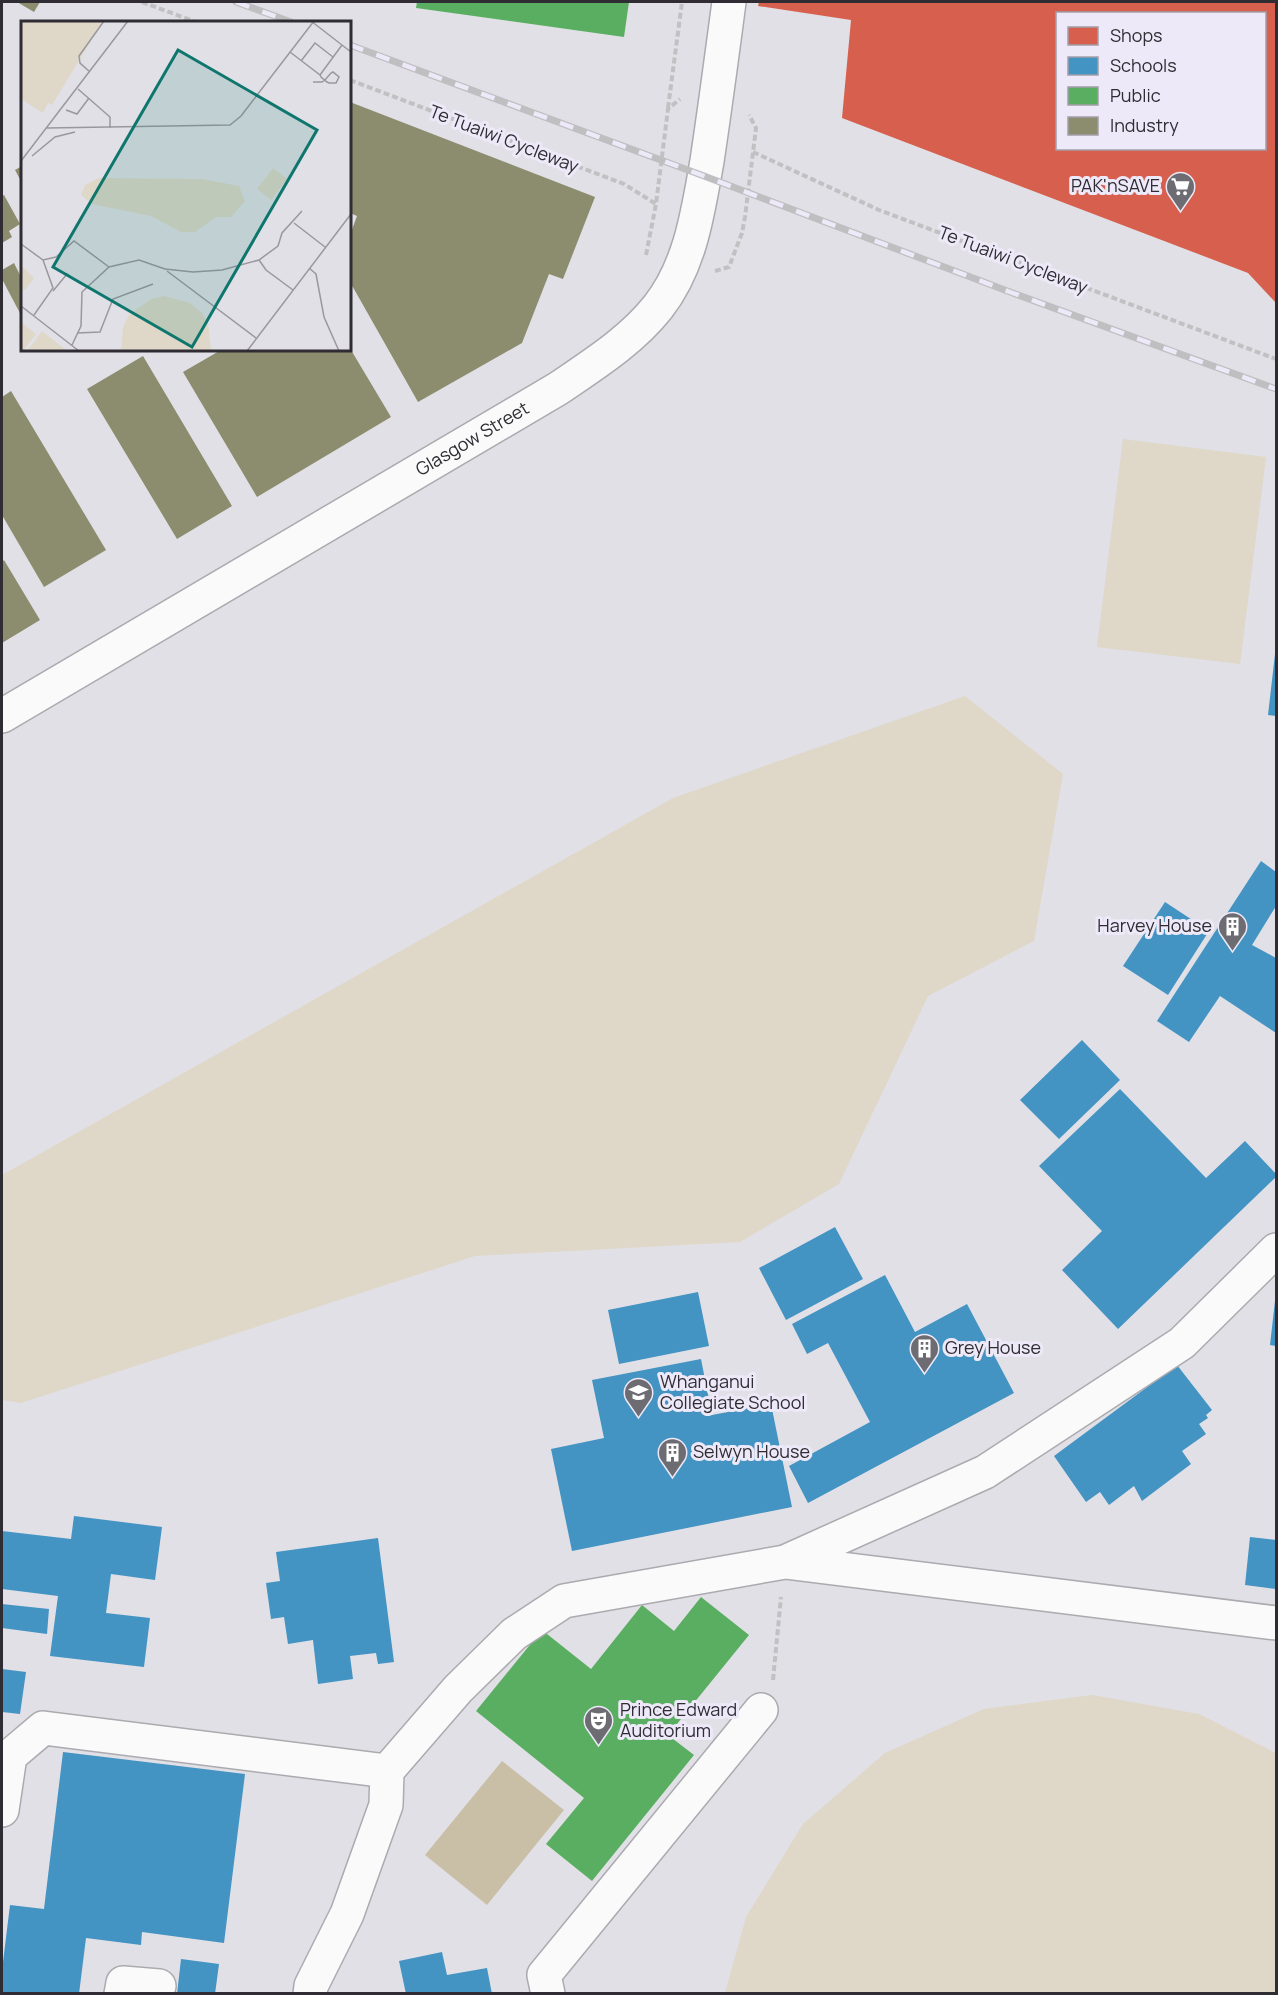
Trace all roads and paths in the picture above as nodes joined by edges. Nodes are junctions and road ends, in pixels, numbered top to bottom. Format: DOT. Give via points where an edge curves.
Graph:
graph roads {
  1 [pos="142,2"];
  2 [pos="682,2"];
  3 [pos="729,2"];
  4 [pos="193,21"];
  5 [pos="351,80"];
  6 [pos="678,101"];
  7 [pos="668,109"];
  8 [pos="748,114"];
  9 [pos="753,152"];
  10 [pos="656,204"];
  11 [pos="728,249"];
  12 [pos="735,250"];
  13 [pos="645,260"];
  14 [pos="721,270"];
  15 [pos="1276,359"];
  16 [pos="2,716"];
  17 [pos="1276,1250"];
  18 [pos="785,1562"];
  19 [pos="1276,1623"];
  20 [pos="761,1710"];
  21 [pos="387,1771"];
  22 [pos="2,1810"];
  23 [pos="159,1986"];
  24 [pos="121,1994"];
  25 [pos="310,1994"];
  26 [pos="548,1994"];
  1 -- 4 [label="path"];
  2 -- 7 [label="path"];
  3 -- 16 [label="main road, Glasgow Street" via="700,203 688,249 674,283 626,340 549,394"];
  5 -- 10 [label="path, Te Tuaiwi Cycleway" via="624,184"];
  6 -- 7 [label="path"];
  7 -- 10 [label="path"];
  8 -- 9 [label="path" via="756,128"];
  9 -- 12 [label="path" via="745,217"];
  9 -- 15 [label="path, Te Tuaiwi Cycleway" via="879,210"];
  10 -- 13 [label="path"];
  11 -- 12 [label="path"];
  12 -- 14 [label="path" via="729,267"];
  17 -- 18 [label="main road" via="1182,1343 985,1472"];
  18 -- 19 [label="main road"];
  18 -- 20 [label="path" via="772,1690"];
  18 -- 21 [label="main road" via="564,1601 514,1634 458,1689"];
  20 -- 26 [label="main road" via="544,1976"];
  21 -- 22 [label="main road" via="43,1728 10,1756"];
  21 -- 25 [label="main road" via="386,1805 347,1914"];
  23 -- 24 [label="main road" via="123,1983"];
}
